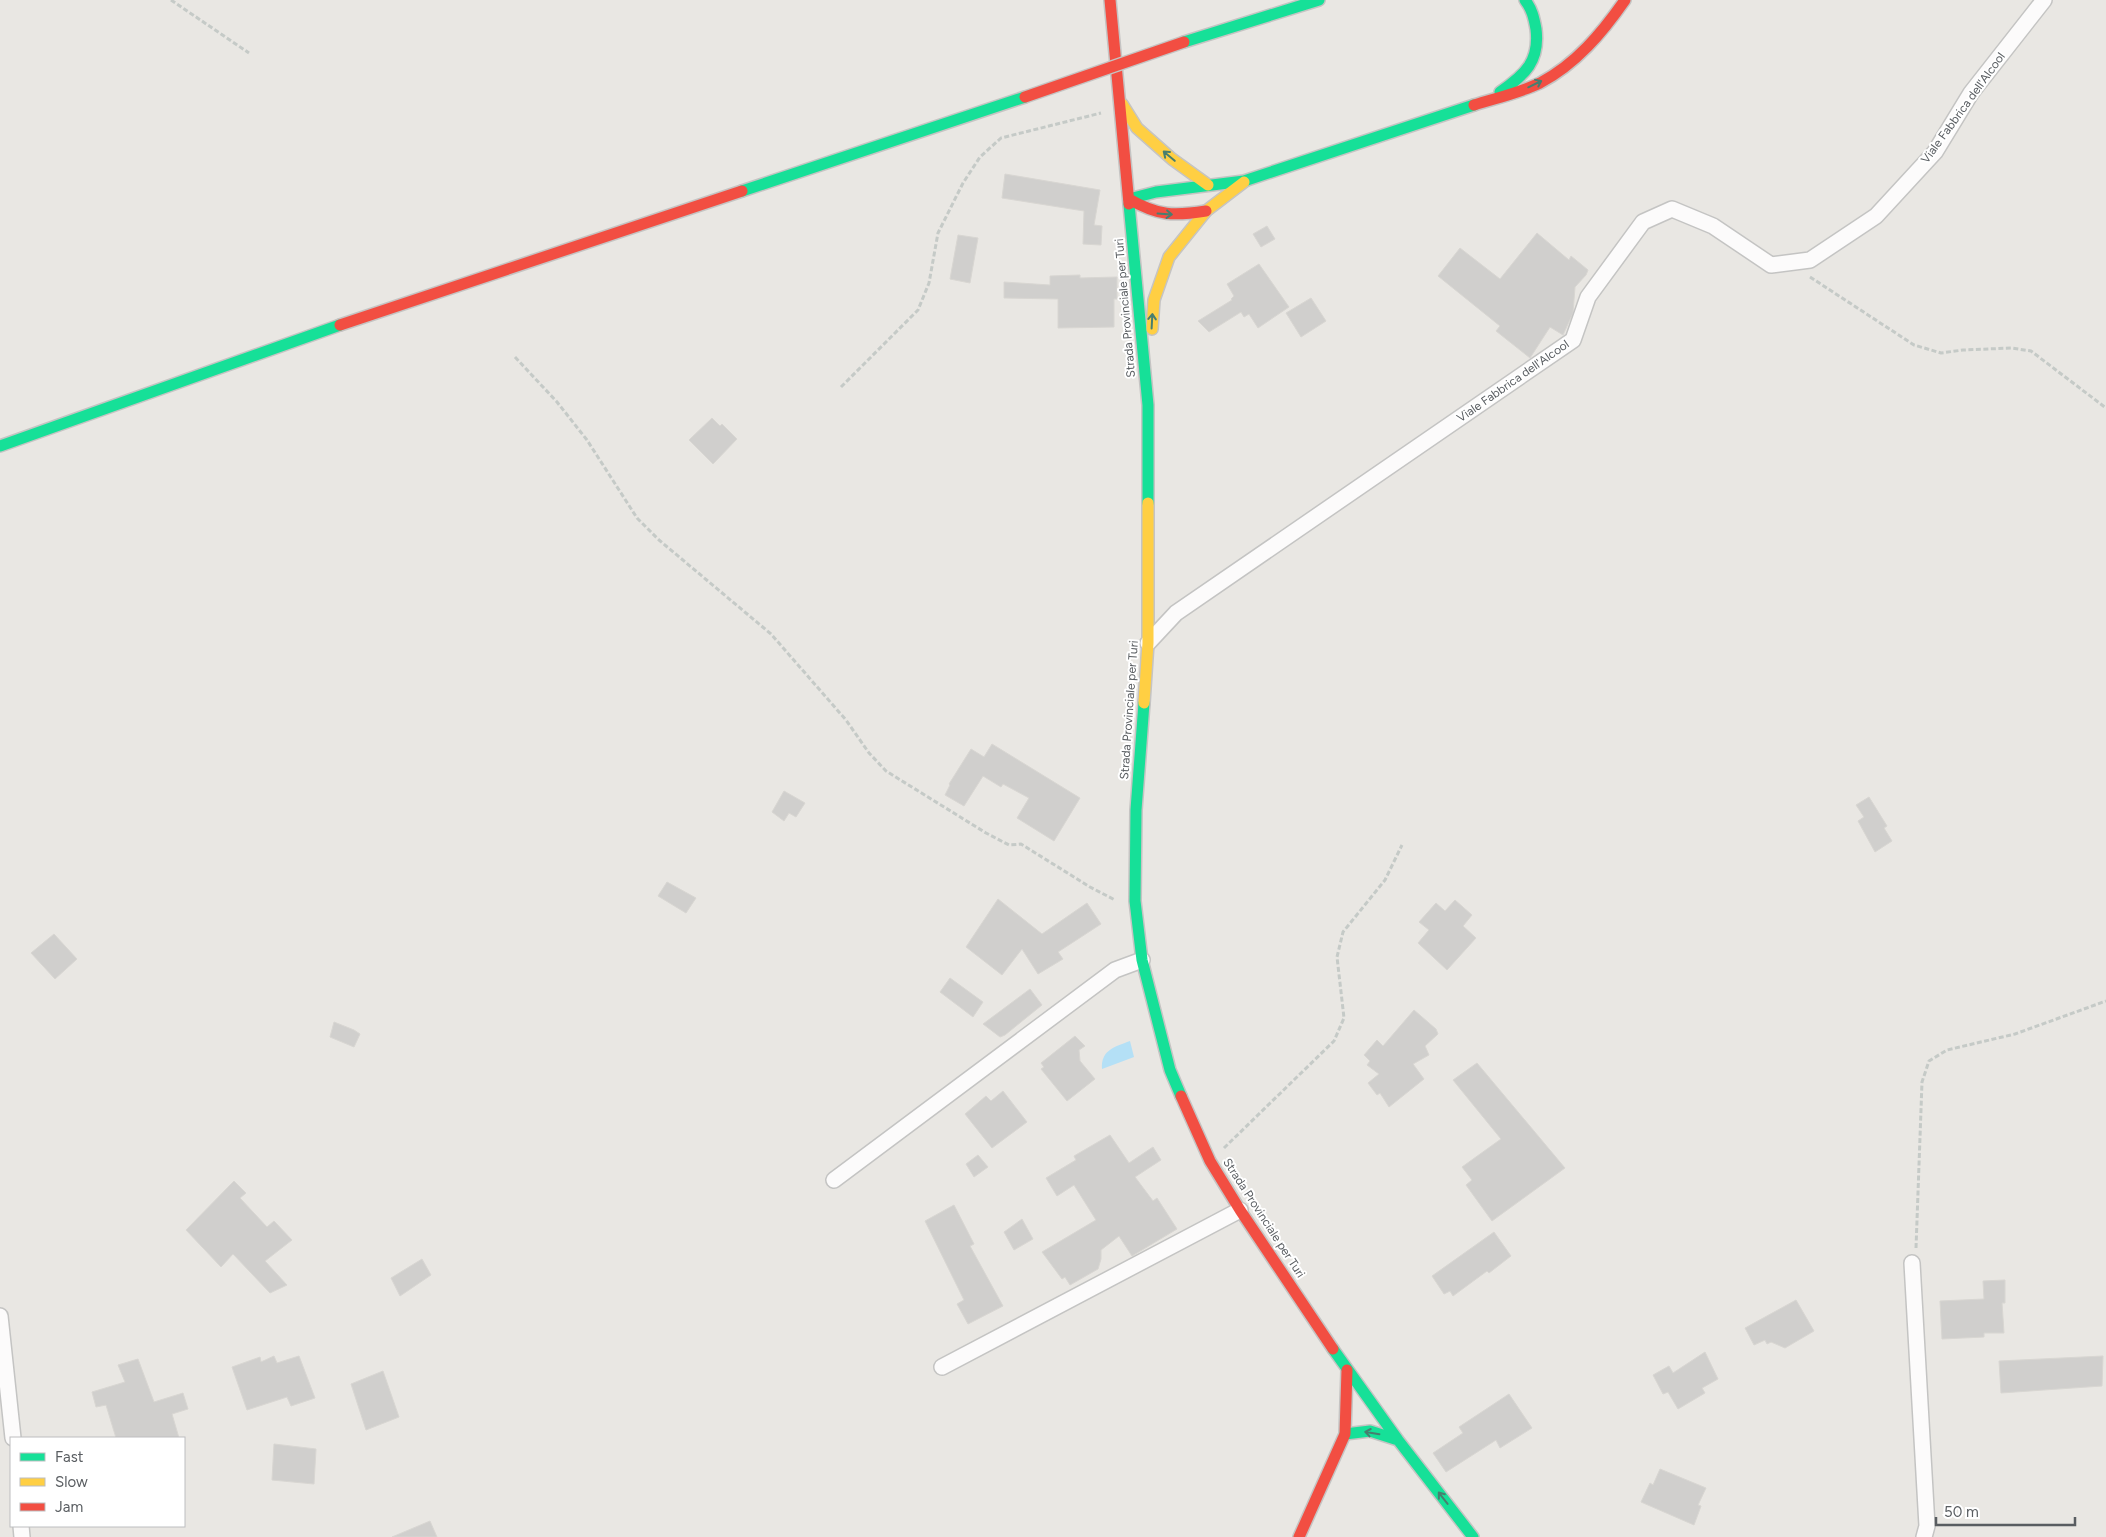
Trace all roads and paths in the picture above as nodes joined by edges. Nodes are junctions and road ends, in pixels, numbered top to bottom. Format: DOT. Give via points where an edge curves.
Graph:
graph roads {
  1 [pos="171,0"];
  2 [pos="1110,0"];
  3 [pos="1121,0"];
  4 [pos="1319,0"];
  5 [pos="1525,0"];
  6 [pos="1625,0"];
  7 [pos="2044,0"];
  8 [pos="249,53"];
  9 [pos="1117,76"];
  10 [pos="1489,100"];
  11 [pos="1120,103"];
  12 [pos="1244,181"];
  13 [pos="1208,185"];
  14 [pos="1129,200"];
  15 [pos="1206,211"];
  16 [pos="1789,263"];
  17 [pos="515,357"];
  18 [pos="841,387"];
  19 [pos="1148,405"];
  20 [pos="2106,408"];
  21 [pos="0,446"];
  22 [pos="1148,644"];
  23 [pos="1402,844"];
  24 [pos="1135,901"];
  25 [pos="1142,960"];
  26 [pos="2106,1001"];
  27 [pos="1210,1161"];
  28 [pos="834,1180"];
  29 [pos="1240,1210"];
  30 [pos="1912,1263"];
  31 [pos="0,1316"];
  32 [pos="942,1366"];
  33 [pos="1347,1370"];
  34 [pos="1345,1434"];
  35 [pos="13,1437"];
  36 [pos="1398,1440"];
  37 [pos="1299,1537"];
  38 [pos="1473,1537"];
  39 [pos="1924,1537"];
  1 -- 8 [label="path"];
  2 -- 9 [label="main road, Strada Provinciale per Turi"];
  3 -- 9 [label="main road"];
  4 -- 21 [label="main road, bridge" via="1184,42 324,330"];
  5 -- 10 [label="main road" via="1532,8 1536,26 1536,58 1517,81"];
  10 -- 6 [label="main road, one-way" via="1523,90 1553,76 1577,59 1606,28"];
  7 -- 16 [label="street, Viale Fabbrica dell'Alcool" via="1971,93 1934,152 1876,216 1810,260"];
  9 -- 11 [label="main road, Strada Provinciale per Turi"];
  10 -- 12 [label="main road"];
  13 -- 11 [label="main road, one-way" via="1172,160 1137,128"];
  11 -- 14 [label="main road, Strada Provinciale per Turi"];
  11 -- 18 [label="path" via="1001,138 980,157 963,182 938,233 929,283 918,310"];
  12 -- 13 [label="main road"];
  12 -- 15 [label="main road"];
  13 -- 14 [label="main road" via="1156,192"];
  14 -- 15 [label="main road, one-way" via="1148,211 1164,215"];
  14 -- 19 [label="main road, Strada Provinciale per Turi"];
  19 -- 15 [label="main road, one-way" via="1154,300 1169,257"];
  16 -- 20 [label="path" via="1914,345 1941,353 2012,348 2031,352"];
  16 -- 22 [label="street, Viale Fabbrica dell'Alcool" via="1771,265 1713,226 1672,209 1643,222 1588,296 1573,340 1176,613"];
  17 -- 24 [label="path" via="558,402 588,440 637,518 770,634 886,771 986,834 1010,845 1021,844 1116,900"];
  19 -- 22 [label="main road, Strada Provinciale per Turi"];
  22 -- 24 [label="main road, Strada Provinciale per Turi" via="1136,810"];
  23 -- 27 [label="path" via="1385,880 1343,932 1337,957 1344,1018 1334,1042"];
  24 -- 25 [label="main road, Strada Provinciale per Turi"];
  25 -- 27 [label="main road, Strada Provinciale per Turi" via="1170,1070"];
  25 -- 28 [label="street" via="1115,970"];
  26 -- 30 [label="path" via="2016,1034 1947,1050 1929,1061 1922,1082 1916,1252"];
  27 -- 29 [label="main road, Strada Provinciale per Turi"];
  29 -- 32 [label="street"];
  29 -- 33 [label="main road, Strada Provinciale per Turi"];
  30 -- 39 [label="street" via="1927,1526"];
  31 -- 35 [label="street"];
  33 -- 34 [label="main road"];
  33 -- 36 [label="main road, Strada Provinciale per Turi"];
  36 -- 34 [label="main road, one-way" via="1370,1430"];
  34 -- 37 [label="main road"];
  38 -- 36 [label="main road, Strada Provinciale per Turi, one-way"];
}
